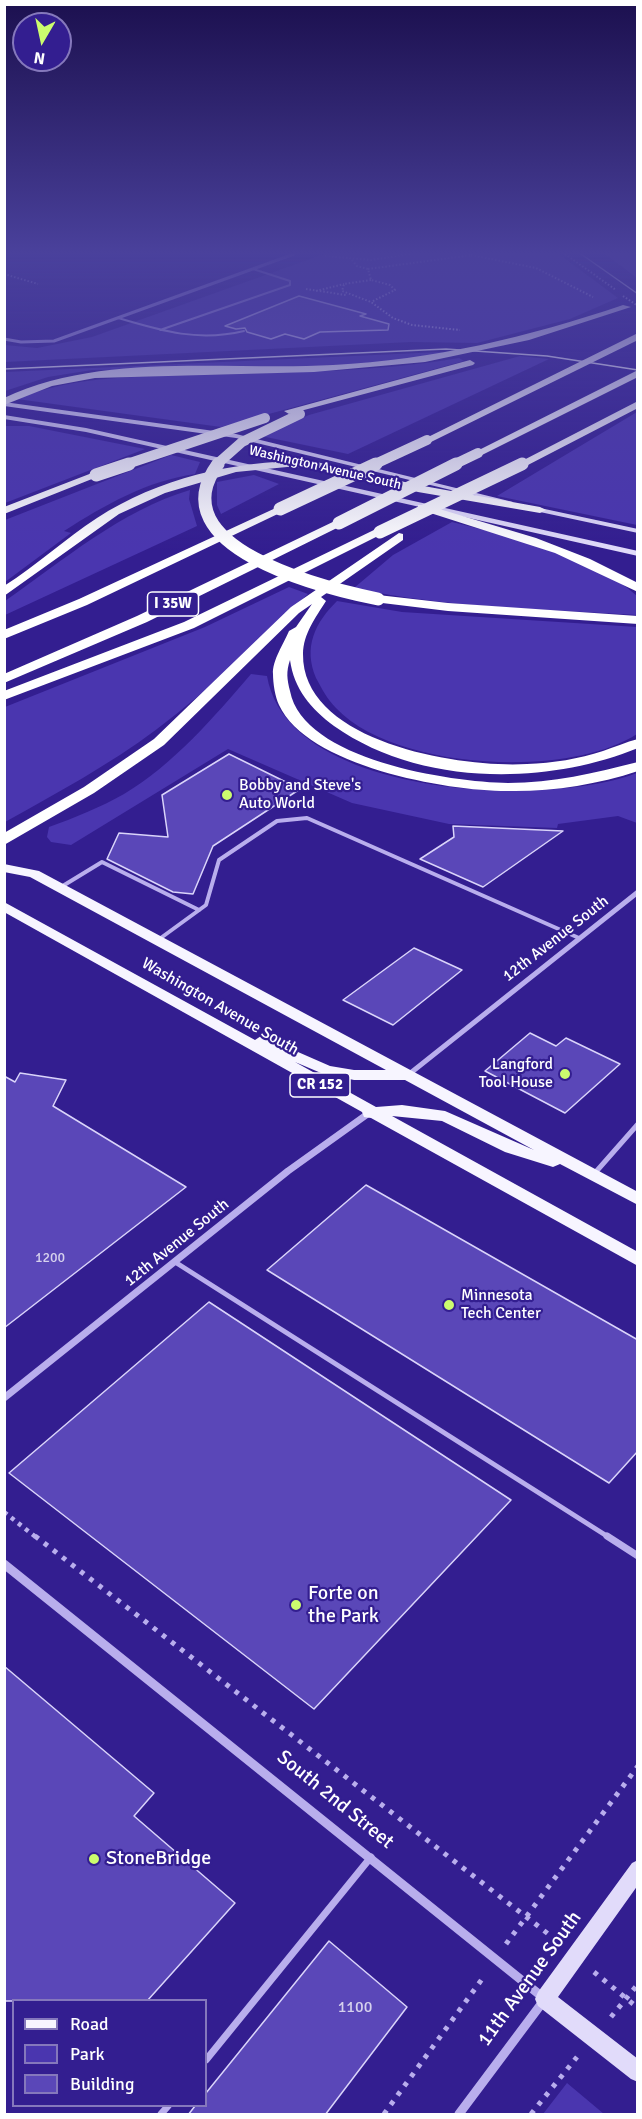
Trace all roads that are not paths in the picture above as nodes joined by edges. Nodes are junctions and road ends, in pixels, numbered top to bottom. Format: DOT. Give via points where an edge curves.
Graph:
graph roads {
  1 [pos="470,353"];
  2 [pos="503,353"];
  3 [pos="593,353"];
  4 [pos="604,353"];
  5 [pos="638,373"];
  6 [pos="542,384"];
  7 [pos="4,403"];
  8 [pos="638,404"];
  9 [pos="295,412"];
  10 [pos="4,417"];
  11 [pos="522,464"];
  12 [pos="250,468"];
  13 [pos="422,507"];
  14 [pos="540,510"];
  15 [pos="4,511"];
  16 [pos="638,531"];
  17 [pos="638,554"];
  18 [pos="341,576"];
  19 [pos="638,588"];
  20 [pos="4,592"];
  21 [pos="305,619"];
  22 [pos="638,620"];
  23 [pos="4,635"];
  24 [pos="4,679"];
  25 [pos="4,696"];
  26 [pos="638,743"];
  27 [pos="638,766"];
  28 [pos="4,840"];
  29 [pos="4,868"];
  30 [pos="60,888"];
  31 [pos="638,892"];
  32 [pos="4,906"];
  33 [pos="199,910"];
  34 [pos="579,938"];
  35 [pos="156,942"];
  36 [pos="177,1003"];
  37 [pos="407,1075"];
  38 [pos="369,1113"];
  39 [pos="638,1124"];
  40 [pos="593,1176"];
  41 [pos="638,1199"];
  42 [pos="638,1260"];
  43 [pos="174,1262"];
  44 [pos="4,1398"];
  45 [pos="638,1556"];
  46 [pos="4,1564"];
  47 [pos="371,1857"];
  48 [pos="638,1869"];
  49 [pos="545,1999"];
  50 [pos="207,2059"];
  51 [pos="638,2072"];
  52 [pos="459,2115"];
  1 -- 7 [label="highway" via="397,364 308,370 85,376 51,382"];
  2 -- 9 [label="highway"];
  3 -- 6 [label="highway"];
  4 -- 6 [label="highway, I 35W"];
  5 -- 24 [label="highway, I 35W, bridge" via="151,614"];
  6 -- 23 [label="highway, I 35W, bridge" via="83,602"];
  7 -- 14 [label="main road, Washington Avenue South" via="236,436"];
  8 -- 11 [label="highway"];
  9 -- 15 [label="highway, bridge" via="186,443"];
  9 -- 22 [label="highway, bridge" via="249,436 220,458 204,488 206,512 212,523 233,545 265,565 312,583 378,599 448,608"];
  10 -- 12 [label="main road, Washington Avenue South" via="87,430"];
  11 -- 18 [label="highway, bridge"];
  11 -- 25 [label="highway, bridge" via="189,625"];
  12 -- 13 [label="main road, Washington Avenue South"];
  12 -- 14 [label="highway" via="286,464 326,466 438,493"];
  12 -- 20 [label="highway" via="177,484 131,505 93,526"];
  13 -- 17 [label="main road, Washington Avenue South"];
  13 -- 19 [label="highway" via="560,550"];
  14 -- 16 [label="main road, Washington Avenue South"];
  18 -- 21 [label="highway"];
  18 -- 28 [label="highway" via="295,610 159,742 89,790"];
  21 -- 26 [label="highway" via="295,659 297,673 311,700 349,731 402,754 467,766 519,769 598,758"];
  21 -- 27 [label="highway" via="282,651 277,673 284,704 294,719 360,760 441,781 506,787 567,783"];
  29 -- 30 [label="main road, Washington Avenue South" via="34,874"];
  30 -- 33 [label="lane" via="102,862"];
  30 -- 35 [label="main road, Washington Avenue South"];
  31 -- 34 [label="street, 12th Avenue South"];
  32 -- 36 [label="main road, Washington Avenue South / CR 152"];
  33 -- 34 [label="lane" via="206,905 219,860 277,821 307,818"];
  33 -- 35 [label="lane"];
  34 -- 37 [label="street, 12th Avenue South"];
  35 -- 37 [label="main road, Washington Avenue South"];
  36 -- 37 [label="main road" via="326,1070 354,1075"];
  36 -- 38 [label="main road, Washington Avenue South / CR 152"];
  37 -- 40 [label="main road, Washington Avenue South"];
  38 -- 40 [label="main road" via="413,1110 444,1116 511,1148"];
  38 -- 42 [label="main road, Washington Avenue South / CR 152"];
  38 -- 43 [label="street, 12th Avenue South" via="288,1171"];
  39 -- 40 [label="lane"];
  40 -- 41 [label="main road, Washington Avenue South"];
  43 -- 44 [label="street, 12th Avenue South"];
  43 -- 45 [label="lane"];
  46 -- 47 [label="street, South 2nd Street"];
  47 -- 49 [label="street, South 2nd Street"];
  47 -- 50 [label="lane"];
  48 -- 49 [label="main road, 11th Avenue South"];
  49 -- 51 [label="main road, South 2nd Street"];
  49 -- 52 [label="street, 11th Avenue South"];
}
